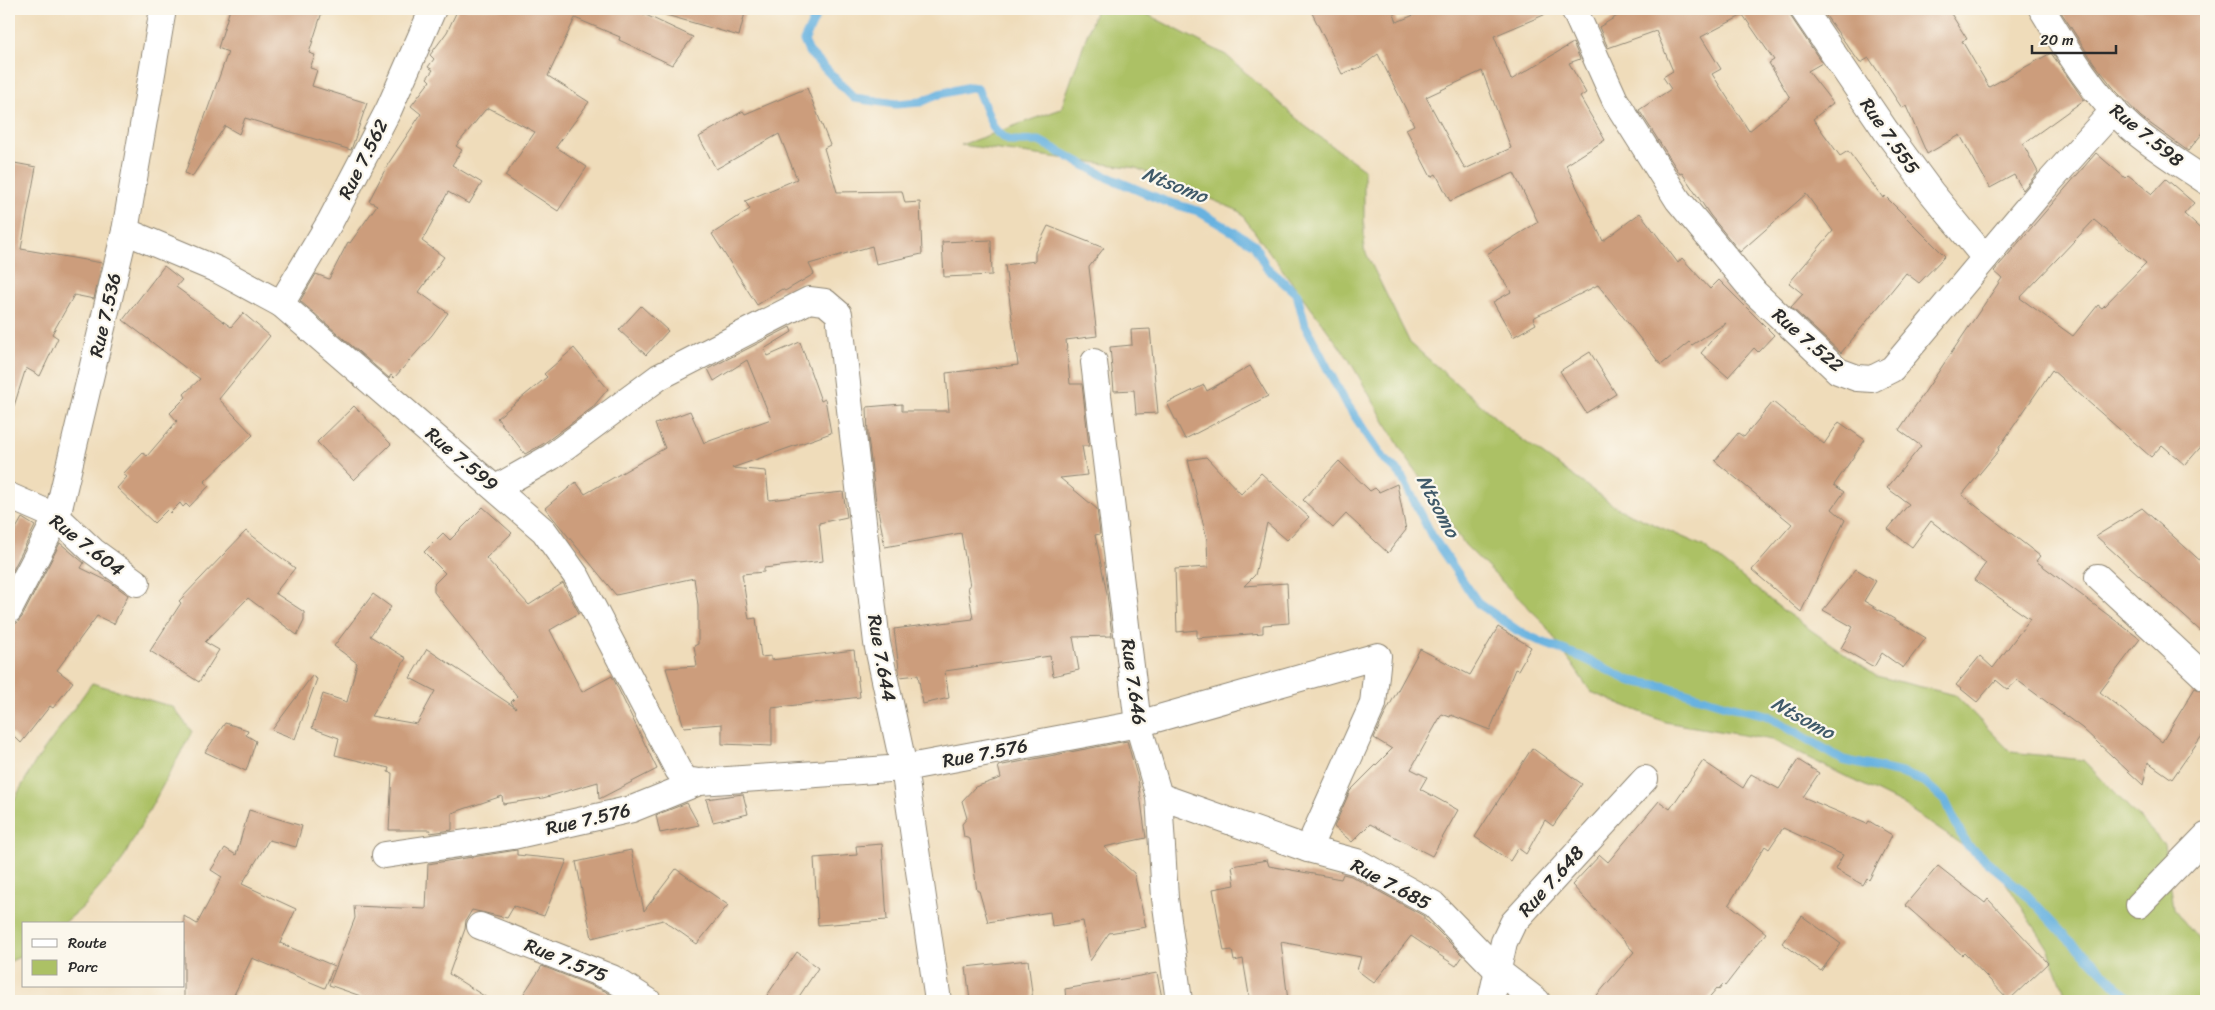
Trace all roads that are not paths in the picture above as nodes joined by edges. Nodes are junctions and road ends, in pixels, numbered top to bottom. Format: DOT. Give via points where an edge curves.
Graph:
graph roads {
  1 [pos="164,9"];
  2 [pos="433,9"];
  3 [pos="1574,9"];
  4 [pos="1803,9"];
  5 [pos="2042,9"];
  6 [pos="2114,110"];
  7 [pos="2206,181"];
  8 [pos="125,231"];
  9 [pos="1985,258"];
  10 [pos="281,304"];
  11 [pos="1094,362"];
  12 [pos="496,488"];
  13 [pos="9,496"];
  14 [pos="57,517"];
  15 [pos="2098,577"];
  16 [pos="137,583"];
  17 [pos="9,610"];
  18 [pos="2206,678"];
  19 [pos="1138,724"];
  20 [pos="904,768"];
  21 [pos="1644,780"];
  22 [pos="699,782"];
  23 [pos="1159,796"];
  24 [pos="2206,836"];
  25 [pos="1308,849"];
  26 [pos="385,855"];
  27 [pos="2139,905"];
  28 [pos="480,926"];
  29 [pos="1498,970"];
  30 [pos="648,1001"];
  31 [pos="938,1001"];
  32 [pos="1179,1001"];
  33 [pos="1491,1001"];
  34 [pos="1536,1001"];
  1 -- 8 [label="street, Rue 7.536"];
  2 -- 10 [label="street, Rue 7.562" via="380,127 330,222"];
  3 -- 9 [label="street, Rue 7.522" via="1615,100 1678,200 1755,293 1838,371 1856,378 1872,379 1892,369"];
  4 -- 9 [label="street, Rue 7.555" via="1930,192"];
  5 -- 6 [label="street, Rue 7.598" via="2083,75"];
  6 -- 7 [label="street, Rue 7.598" via="2150,143"];
  6 -- 9 [label="street, Rue 7.522"];
  8 -- 10 [label="street, Rue 7.599" via="218,270"];
  8 -- 14 [label="street, Rue 7.536"];
  10 -- 12 [label="street, Rue 7.599"];
  11 -- 19 [label="street, Rue 7.646"];
  12 -- 20 [label="street, Rue 7.644" via="551,457 659,377 809,300 825,302 839,314 877,643"];
  12 -- 22 [label="street, Rue 7.599" via="544,531 577,576 678,770 686,780"];
  13 -- 14 [label="street, Rue 7.604"];
  14 -- 16 [label="street, Rue 7.604" via="93,551"];
  14 -- 17 [label="street, Rue 7.536"];
  15 -- 18 [label="street"];
  19 -- 20 [label="street, Rue 7.576"];
  19 -- 23 [label="street, Rue 7.646"];
  19 -- 25 [label="street, Rue 7.576" via="1378,656 1373,704"];
  20 -- 22 [label="street, Rue 7.576"];
  20 -- 31 [label="street, Rue 7.644"];
  21 -- 29 [label="street, Rue 7.648" via="1513,924 1504,942"];
  22 -- 26 [label="street, Rue 7.576" via="632,810 513,836"];
  23 -- 25 [label="street, Rue 7.685"];
  23 -- 32 [label="street, Rue 7.646" via="1165,898"];
  24 -- 27 [label="street"];
  25 -- 29 [label="street, Rue 7.685" via="1357,862 1433,904"];
  28 -- 30 [label="street, Rue 7.575" via="612,978"];
  29 -- 33 [label="street, Rue 7.648"];
  29 -- 34 [label="street, Rue 7.685"];
}
